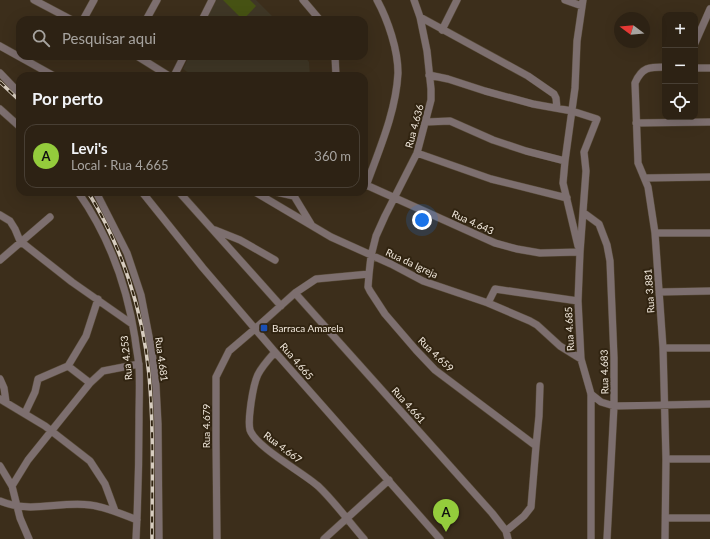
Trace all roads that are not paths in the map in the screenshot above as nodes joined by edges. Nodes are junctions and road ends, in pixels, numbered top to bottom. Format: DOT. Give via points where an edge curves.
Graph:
graph roads {
  1 [pos="34,0"];
  2 [pos="94,0"];
  3 [pos="157,0"];
  4 [pos="212,0"];
  5 [pos="303,0"];
  6 [pos="377,0"];
  7 [pos="414,0"];
  8 [pos="457,0"];
  9 [pos="566,0"];
  10 [pos="582,3"];
  11 [pos="710,9"];
  12 [pos="64,16"];
  13 [pos="86,16"];
  14 [pos="148,16"];
  15 [pos="204,16"];
  16 [pos="317,16"];
  17 [pos="420,17"];
  18 [pos="707,24"];
  19 [pos="442,30"];
  20 [pos="698,38"];
  21 [pos="0,46"];
  22 [pos="16,55"];
  23 [pos="25,60"];
  24 [pos="144,60"];
  25 [pos="182,60"];
  26 [pos="335,60"];
  27 [pos="662,67"];
  28 [pos="698,68"];
  29 [pos="710,68"];
  30 [pos="47,72"];
  31 [pos="163,72"];
  32 [pos="176,72"];
  33 [pos="336,72"];
  34 [pos="0,73"];
  35 [pos="429,75"];
  36 [pos="16,90"];
  37 [pos="557,108"];
  38 [pos="0,109"];
  39 [pos="572,110"];
  40 [pos="426,122"];
  41 [pos="710,122"];
  42 [pos="16,123"];
  43 [pos="636,123"];
  44 [pos="417,153"];
  45 [pos="565,161"];
  46 [pos="368,177"];
  47 [pos="710,177"];
  48 [pos="645,178"];
  49 [pos="368,186"];
  50 [pos="81,196"];
  51 [pos="98,196"];
  52 [pos="145,196"];
  53 [pos="183,196"];
  54 [pos="262,196"];
  55 [pos="295,196"];
  56 [pos="394,198"];
  57 [pos="567,198"];
  58 [pos="584,213"];
  59 [pos="0,216"];
  60 [pos="50,217"];
  61 [pos="312,225"];
  62 [pos="212,229"];
  63 [pos="655,233"];
  64 [pos="710,233"];
  65 [pos="20,241"];
  66 [pos="580,252"];
  67 [pos="371,256"];
  68 [pos="0,260"];
  69 [pos="275,260"];
  70 [pos="369,274"];
  71 [pos="710,291"];
  72 [pos="659,292"];
  73 [pos="295,293"];
  74 [pos="98,299"];
  75 [pos="578,301"];
  76 [pos="488,303"];
  77 [pos="281,306"];
  78 [pos="132,324"];
  79 [pos="256,328"];
  80 [pos="663,348"];
  81 [pos="710,348"];
  82 [pos="275,352"];
  83 [pos="581,359"];
  84 [pos="139,364"];
  85 [pos="68,366"];
  86 [pos="0,379"];
  87 [pos="90,383"];
  88 [pos="540,386"];
  89 [pos="591,394"];
  90 [pos="3,400"];
  91 [pos="665,404"];
  92 [pos="710,404"];
  93 [pos="614,406"];
  94 [pos="25,413"];
  95 [pos="51,431"];
  96 [pos="536,446"];
  97 [pos="666,459"];
  98 [pos="710,459"];
  99 [pos="0,466"];
  100 [pos="389,480"];
  101 [pos="12,486"];
  102 [pos="0,500"];
  103 [pos="17,507"];
  104 [pos="115,511"];
  105 [pos="346,518"];
  106 [pos="666,518"];
  107 [pos="710,518"];
  108 [pos="137,520"];
  109 [pos="506,531"];
  110 [pos="29,539"];
  111 [pos="136,539"];
  112 [pos="158,539"];
  113 [pos="217,539"];
  114 [pos="324,539"];
  115 [pos="364,539"];
  116 [pos="440,539"];
  117 [pos="508,539"];
  118 [pos="591,539"];
  119 [pos="607,539"];
  120 [pos="665,539"];
  1 -- 12 [label="street"];
  2 -- 13 [label="street"];
  3 -- 14 [label="street"];
  4 -- 15 [label="street"];
  5 -- 16 [label="street"];
  6 -- 46 [label="street" via="391,33 398,72 392,109"];
  7 -- 17 [label="street, Rua 4.636"];
  8 -- 19 [label="street"];
  9 -- 10 [label="street"];
  10 -- 39 [label="street"];
  11 -- 18 [label="street"];
  17 -- 19 [label="street"];
  17 -- 35 [label="street, Rua 4.636"];
  18 -- 20 [label="street"];
  19 -- 37 [label="street" via="528,76 554,94"];
  21 -- 22 [label="street"];
  23 -- 30 [label="street"];
  24 -- 31 [label="street"];
  25 -- 32 [label="street"];
  26 -- 33 [label="street"];
  27 -- 43 [label="street, Rua 3.881" via="648,68 638,76 635,83"];
  28 -- 29 [label="street"];
  34 -- 36 [label="street"];
  35 -- 37 [label="street" via="533,104"];
  35 -- 40 [label="street, Rua 4.636" via="431,100"];
  37 -- 39 [label="street"];
  38 -- 42 [label="street"];
  39 -- 45 [label="street"];
  39 -- 58 [label="street, Rua 4.685" via="597,119 584,152"];
  40 -- 44 [label="street, Rua 4.636"];
  40 -- 45 [label="street" via="450,121 492,140"];
  41 -- 43 [label="street"];
  43 -- 48 [label="street, Rua 3.881" via="638,163"];
  44 -- 56 [label="street, Rua 4.636"];
  44 -- 57 [label="street" via="491,179"];
  45 -- 57 [label="street" via="563,183"];
  47 -- 48 [label="street"];
  48 -- 63 [label="street, Rua 3.881"];
  49 -- 56 [label="street, Rua 4.643"];
  50 -- 78 [label="street" via="114,258"];
  51 -- 112 [label="street, Rua 4.681" via="127,254 141,295 152,352 158,424"];
  52 -- 79 [label="street, Rua 4.665" via="203,268"];
  53 -- 62 [label="street"];
  54 -- 61 [label="street, Rua da Igreja"];
  55 -- 61 [label="street"];
  56 -- 66 [label="street, Rua 4.643" via="495,243 540,253"];
  56 -- 67 [label="street, Rua 4.636" via="376,236"];
  57 -- 66 [label="street"];
  58 -- 66 [label="street, Rua 4.685"];
  58 -- 93 [label="street, Rua 4.683" via="599,224 610,262"];
  59 -- 65 [label="street, Rua 4.253" via="10,221"];
  60 -- 65 [label="street"];
  61 -- 67 [label="street, Rua da Igreja"];
  62 -- 69 [label="street" via="240,240"];
  62 -- 77 [label="street"];
  63 -- 64 [label="street"];
  63 -- 72 [label="street, Rua 3.881"];
  65 -- 68 [label="street"];
  65 -- 74 [label="street, Rua 4.253"];
  66 -- 75 [label="street, Rua 4.685"];
  67 -- 70 [label="street, Rua 4.636"];
  67 -- 76 [label="street, Rua da Igreja" via="429,284"];
  70 -- 73 [label="street" via="316,279"];
  70 -- 96 [label="street, Rua 4.659" via="368,287 385,314 435,370"];
  71 -- 72 [label="street"];
  72 -- 80 [label="street, Rua 3.881"];
  73 -- 77 [label="street"];
  73 -- 109 [label="street, Rua 4.661"];
  74 -- 78 [label="street, Rua 4.253"];
  74 -- 85 [label="street" via="86,336"];
  75 -- 76 [label="street" via="496,289"];
  75 -- 83 [label="street, Rua 4.685"];
  76 -- 83 [label="street, Rua da Igreja" via="537,324 560,346"];
  77 -- 79 [label="street"];
  78 -- 84 [label="street, Rua 4.253"];
  79 -- 82 [label="street, Rua 4.665"];
  79 -- 113 [label="street, Rua 4.679" via="229,351 216,377"];
  80 -- 81 [label="street"];
  80 -- 91 [label="street, Rua 3.881"];
  82 -- 100 [label="street, Rua 4.665"];
  82 -- 105 [label="street, Rua 4.667" via="260,369 255,380 249,419 252,433 257,442 319,487"];
  83 -- 89 [label="street, Rua 4.685"];
  84 -- 87 [label="street" via="103,371"];
  84 -- 108 [label="street, Rua 4.253"];
  85 -- 87 [label="street"];
  85 -- 94 [label="street" via="38,379"];
  86 -- 90 [label="street" via="4,388"];
  87 -- 95 [label="street"];
  88 -- 96 [label="street"];
  89 -- 93 [label="street" via="602,402"];
  89 -- 118 [label="street, Rua 4.685"];
  90 -- 94 [label="street"];
  91 -- 92 [label="street"];
  91 -- 93 [label="street"];
  91 -- 97 [label="street, Rua 3.881"];
  93 -- 119 [label="street, Rua 4.683"];
  94 -- 95 [label="street"];
  95 -- 101 [label="street" via="22,468"];
  95 -- 104 [label="street" via="90,460 105,484"];
  96 -- 109 [label="street" via="531,507"];
  97 -- 98 [label="street"];
  97 -- 106 [label="street, Rua 3.881"];
  99 -- 101 [label="street"];
  100 -- 105 [label="street"];
  100 -- 116 [label="street, Rua 4.665"];
  101 -- 103 [label="street"];
  102 -- 103 [label="street"];
  103 -- 104 [label="street" via="90,505"];
  103 -- 110 [label="street"];
  104 -- 108 [label="street"];
  105 -- 114 [label="street"];
  105 -- 115 [label="street, Rua 4.667"];
  106 -- 107 [label="street"];
  106 -- 120 [label="street, Rua 3.881"];
  108 -- 111 [label="street, Rua 4.253"];
  109 -- 117 [label="street"];
}
